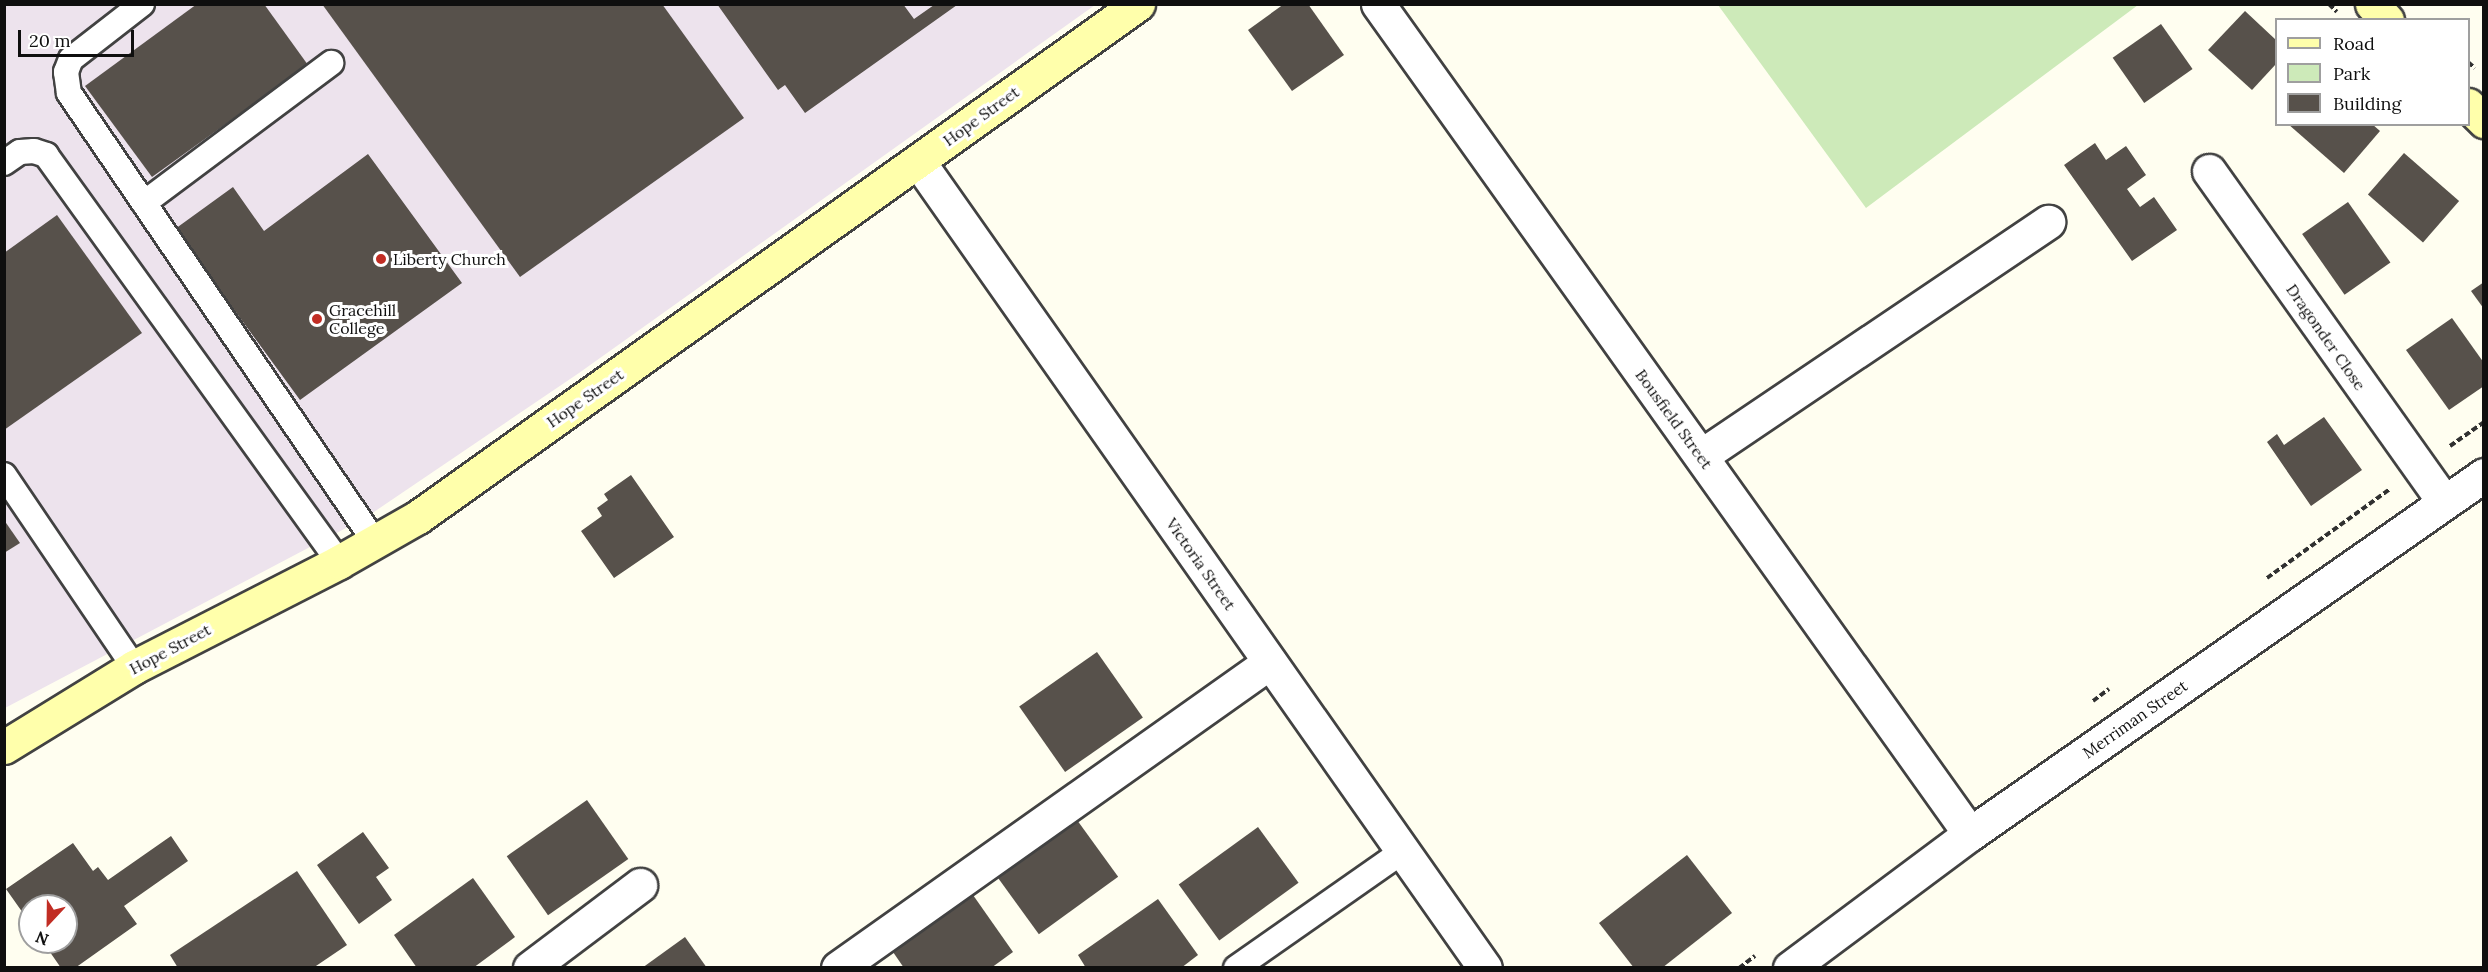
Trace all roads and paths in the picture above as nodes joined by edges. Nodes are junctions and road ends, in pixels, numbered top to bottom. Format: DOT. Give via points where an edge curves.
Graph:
graph roads {
  1 [pos="142,4"];
  2 [pos="1138,4"];
  3 [pos="1378,4"];
  4 [pos="2372,4"];
  5 [pos="2385,18"];
  6 [pos="331,63"];
  7 [pos="2470,106"];
  8 [pos="2484,121"];
  9 [pos="918,161"];
  10 [pos="4,163"];
  11 [pos="2209,171"];
  12 [pos="144,203"];
  13 [pos="2048,222"];
  14 [pos="1701,456"];
  15 [pos="4,475"];
  16 [pos="2484,475"];
  17 [pos="2444,502"];
  18 [pos="375,542"];
  19 [pos="339,562"];
  20 [pos="1270,662"];
  21 [pos="134,666"];
  22 [pos="4,747"];
  23 [pos="1970,834"];
  24 [pos="1403,851"];
  25 [pos="640,885"];
  26 [pos="530,968"];
  27 [pos="838,968"];
  28 [pos="1236,968"];
  29 [pos="1485,968"];
  30 [pos="1790,968"];
  1 -- 12 [label="lane" via="71,59 65,83 98,139"];
  2 -- 9 [label="street, Hope Street"];
  3 -- 14 [label="street, Bousfield Street"];
  4 -- 5 [label="street"];
  6 -- 12 [label="lane"];
  7 -- 8 [label="street"];
  9 -- 18 [label="street, Hope Street" via="418,517"];
  9 -- 20 [label="street, Victoria Street"];
  10 -- 19 [label="lane" via="20,152 46,155"];
  11 -- 17 [label="street, Dragonder Close"];
  12 -- 18 [label="lane"];
  13 -- 14 [label="street"];
  14 -- 23 [label="street, Bousfield Street"];
  15 -- 21 [label="lane"];
  16 -- 17 [label="street, Merriman Street"];
  17 -- 23 [label="street, Merriman Street"];
  18 -- 19 [label="street, Hope Street"];
  19 -- 21 [label="street, Hope Street"];
  20 -- 24 [label="street, Victoria Street"];
  20 -- 27 [label="street"];
  21 -- 22 [label="street, Hope Street"];
  23 -- 30 [label="street, Merriman Street"];
  24 -- 28 [label="lane"];
  24 -- 29 [label="street, Victoria Street"];
  25 -- 26 [label="street"];
}
